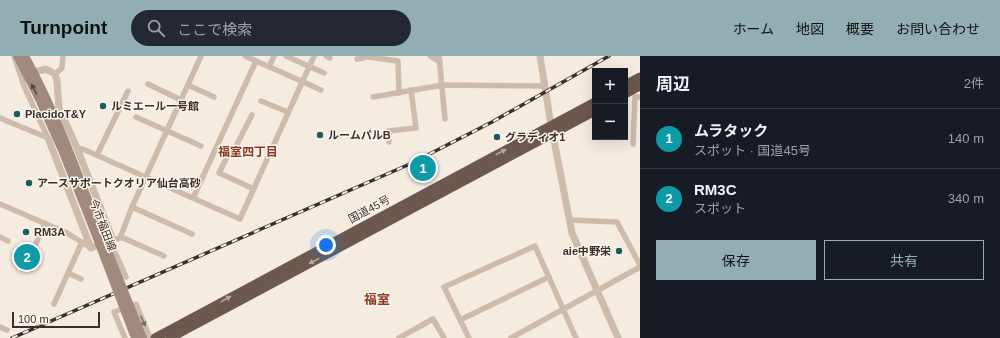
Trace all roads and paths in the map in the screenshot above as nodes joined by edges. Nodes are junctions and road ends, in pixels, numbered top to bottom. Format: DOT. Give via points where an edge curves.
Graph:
graph roads {
  1 [pos="15,56"];
  2 [pos="25,56"];
  3 [pos="63,56"];
  4 [pos="202,56"];
  5 [pos="245,56"];
  6 [pos="274,56"];
  7 [pos="286,56"];
  8 [pos="314,56"];
  9 [pos="368,56"];
  10 [pos="430,56"];
  11 [pos="540,56"];
  12 [pos="357,59"];
  13 [pos="440,59"];
  14 [pos="256,61"];
  15 [pos="309,66"];
  16 [pos="269,67"];
  17 [pos="34,72"];
  18 [pos="324,73"];
  19 [pos="55,74"];
  20 [pos="640,77"];
  21 [pos="302,82"];
  22 [pos="628,83"];
  23 [pos="148,84"];
  24 [pos="188,85"];
  25 [pos="443,85"];
  26 [pos="545,86"];
  27 [pos="640,86"];
  28 [pos="321,90"];
  29 [pos="411,90"];
  30 [pos="128,91"];
  31 [pos="628,92"];
  32 [pos="399,93"];
  33 [pos="214,97"];
  34 [pos="373,97"];
  35 [pos="640,97"];
  36 [pos="181,100"];
  37 [pos="261,101"];
  38 [pos="592,104"];
  39 [pos="288,112"];
  40 [pos="592,112"];
  41 [pos="252,115"];
  42 [pos="136,117"];
  43 [pos="0,118"];
  44 [pos="445,119"];
  45 [pos="552,129"];
  46 [pos="167,131"];
  47 [pos="48,138"];
  48 [pos="389,142"];
  49 [pos="634,144"];
  50 [pos="201,146"];
  51 [pos="77,148"];
  52 [pos="97,155"];
  53 [pos="146,177"];
  54 [pos="254,189"];
  55 [pos="193,198"];
  56 [pos="0,204"];
  57 [pos="132,207"];
  58 [pos="569,220"];
  59 [pos="45,223"];
  60 [pos="96,227"];
  61 [pos="192,234"];
  62 [pos="0,237"];
  63 [pos="121,237"];
  64 [pos="8,240"];
  65 [pos="112,240"];
  66 [pos="82,242"];
  67 [pos="35,246"];
  68 [pos="91,248"];
  69 [pos="164,256"];
  70 [pos="640,266"];
  71 [pos="68,273"];
  72 [pos="126,277"];
  73 [pos="548,277"];
  74 [pos="81,280"];
  75 [pos="597,290"];
  76 [pos="54,304"];
  77 [pos="563,309"];
  78 [pos="460,320"];
  79 [pos="0,327"];
  80 [pos="7,330"];
  81 [pos="125,338"];
  82 [pos="135,338"];
  83 [pos="143,338"];
  84 [pos="150,338"];
  85 [pos="155,338"];
  86 [pos="170,338"];
  87 [pos="399,338"];
  88 [pos="444,338"];
  89 [pos="469,338"];
  90 [pos="511,338"];
  91 [pos="576,338"];
  92 [pos="618,338"];
  1 -- 47 [label="street" via="24,86"];
  60 -- 1 [label="main road, 今市福田線, one-way" via="40,101"];
  2 -- 17 [label="main road, 今市福田線"];
  3 -- 19 [label="street" via="62,68"];
  4 -- 24 [label="street"];
  5 -- 14 [label="street"];
  6 -- 16 [label="street"];
  7 -- 15 [label="street"];
  8 -- 15 [label="street"];
  9 -- 12 [label="street"];
  9 -- 32 [label="street" via="398,61"];
  10 -- 13 [label="street"];
  11 -- 26 [label="street"];
  13 -- 25 [label="street"];
  14 -- 16 [label="street"];
  14 -- 55 [label="street"];
  15 -- 18 [label="street"];
  15 -- 21 [label="street"];
  16 -- 21 [label="street"];
  17 -- 19 [label="street" via="46,69"];
  17 -- 60 [label="main road, 今市福田線" via="66,143"];
  19 -- 51 [label="street" via="60,108"];
  20 -- 22 [label="highway"];
  21 -- 28 [label="street"];
  21 -- 39 [label="street"];
  23 -- 36 [label="street"];
  24 -- 33 [label="street"];
  24 -- 36 [label="street"];
  25 -- 26 [label="street"];
  25 -- 29 [label="street"];
  25 -- 44 [label="street"];
  26 -- 45 [label="street"];
  27 -- 31 [label="highway"];
  29 -- 32 [label="street"];
  29 -- 48 [label="street" via="416,128 388,131"];
  30 -- 52 [label="street"];
  32 -- 34 [label="street"];
  35 -- 49 [label="street" via="635,97"];
  36 -- 46 [label="street"];
  37 -- 39 [label="street"];
  38 -- 45 [label="highway, 国道45号"];
  39 -- 54 [label="street"];
  40 -- 45 [label="highway, 国道45号"];
  41 -- 54 [label="street" via="219,173"];
  42 -- 46 [label="street"];
  43 -- 47 [label="street"];
  45 -- 58 [label="street"];
  85 -- 45 [label="highway, 国道45号, one-way"];
  45 -- 86 [label="highway, 国道45号, one-way" via="445,190"];
  46 -- 50 [label="street"];
  46 -- 53 [label="street"];
  47 -- 68 [label="street"];
  51 -- 52 [label="street"];
  51 -- 65 [label="street"];
  52 -- 53 [label="street"];
  53 -- 55 [label="street"];
  53 -- 57 [label="street"];
  54 -- 55 [label="street" via="240,219"];
  56 -- 59 [label="street"];
  57 -- 61 [label="street"];
  57 -- 63 [label="street"];
  58 -- 70 [label="street" via="616,222"];
  58 -- 75 [label="street" via="572,233"];
  59 -- 66 [label="street"];
  59 -- 67 [label="street"];
  60 -- 82 [label="main road, 今市福田線, bridge"];
  60 -- 83 [label="main road, 今市福田線, bridge"];
  62 -- 64 [label="street"];
  63 -- 65 [label="street"];
  63 -- 69 [label="street"];
  65 -- 68 [label="street"];
  65 -- 72 [label="street"];
  66 -- 68 [label="street"];
  66 -- 71 [label="street"];
  70 -- 75 [label="street"];
  71 -- 74 [label="street"];
  71 -- 76 [label="street"];
  73 -- 77 [label="street"];
  73 -- 78 [label="street"];
  73 -- 78 [label="street" via="535,246 444,287"];
  75 -- 77 [label="street"];
  75 -- 92 [label="street"];
  77 -- 90 [label="street"];
  77 -- 91 [label="street"];
  78 -- 89 [label="street"];
  79 -- 80 [label="street"];
  81 -- 84 [label="street, one-way" via="114,312 136,304"];
  87 -- 88 [label="street" via="433,319"];
}
